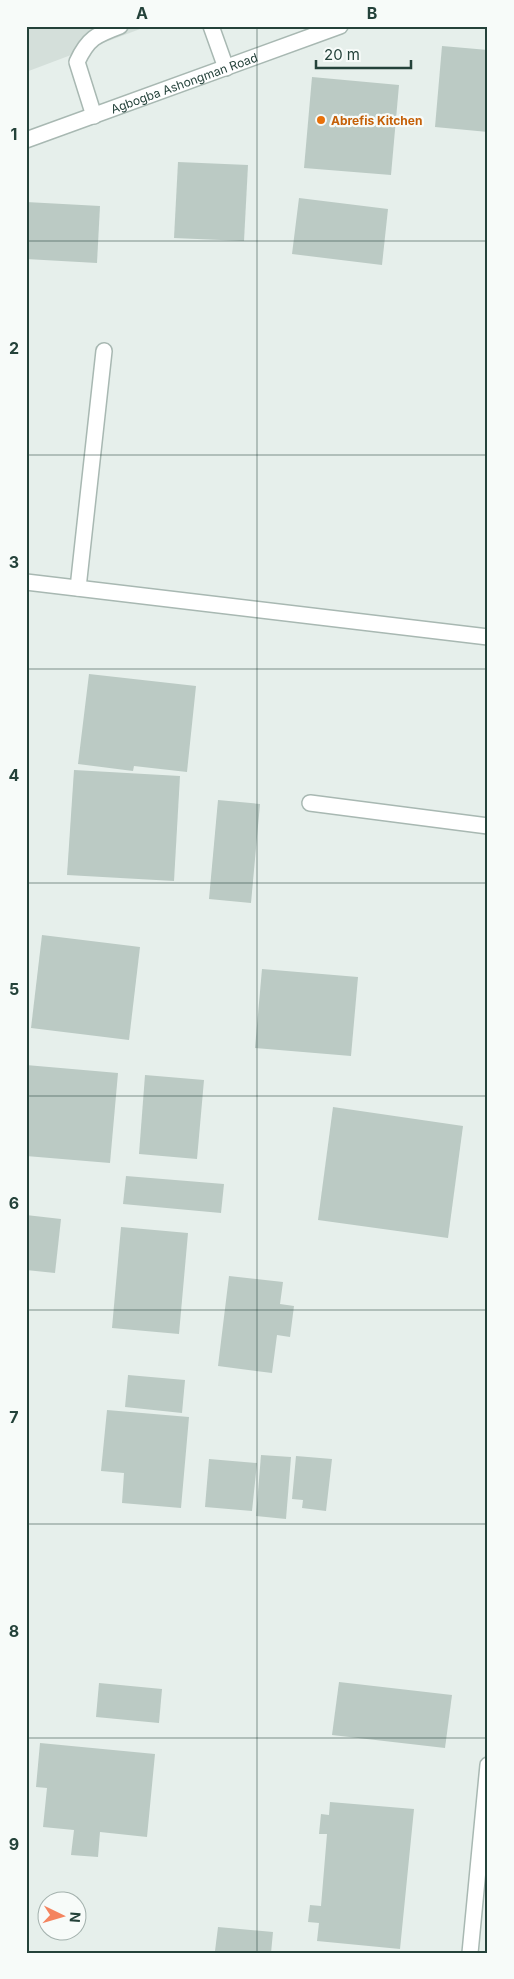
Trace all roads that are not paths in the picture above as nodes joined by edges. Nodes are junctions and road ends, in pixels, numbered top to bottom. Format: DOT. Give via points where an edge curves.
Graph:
graph roads {
  1 [pos="120,26"];
  2 [pos="211,26"];
  3 [pos="340,26"];
  4 [pos="226,68"];
  5 [pos="94,116"];
  6 [pos="26,140"];
  7 [pos="104,351"];
  8 [pos="26,582"];
  9 [pos="78,588"];
  10 [pos="488,637"];
  11 [pos="310,803"];
  12 [pos="488,826"];
  13 [pos="488,1765"];
  14 [pos="470,1953"];
  1 -- 5 [label="street" via="100,33 85,46 77,62"];
  2 -- 4 [label="street"];
  3 -- 4 [label="street, Agbogba Ashongman Road"];
  4 -- 5 [label="street, Agbogba Ashongman Road"];
  5 -- 6 [label="street, Agbogba Ashongman Road"];
  7 -- 9 [label="street"];
  8 -- 9 [label="street"];
  9 -- 10 [label="street"];
  11 -- 12 [label="street"];
  13 -- 14 [label="street"];
}
